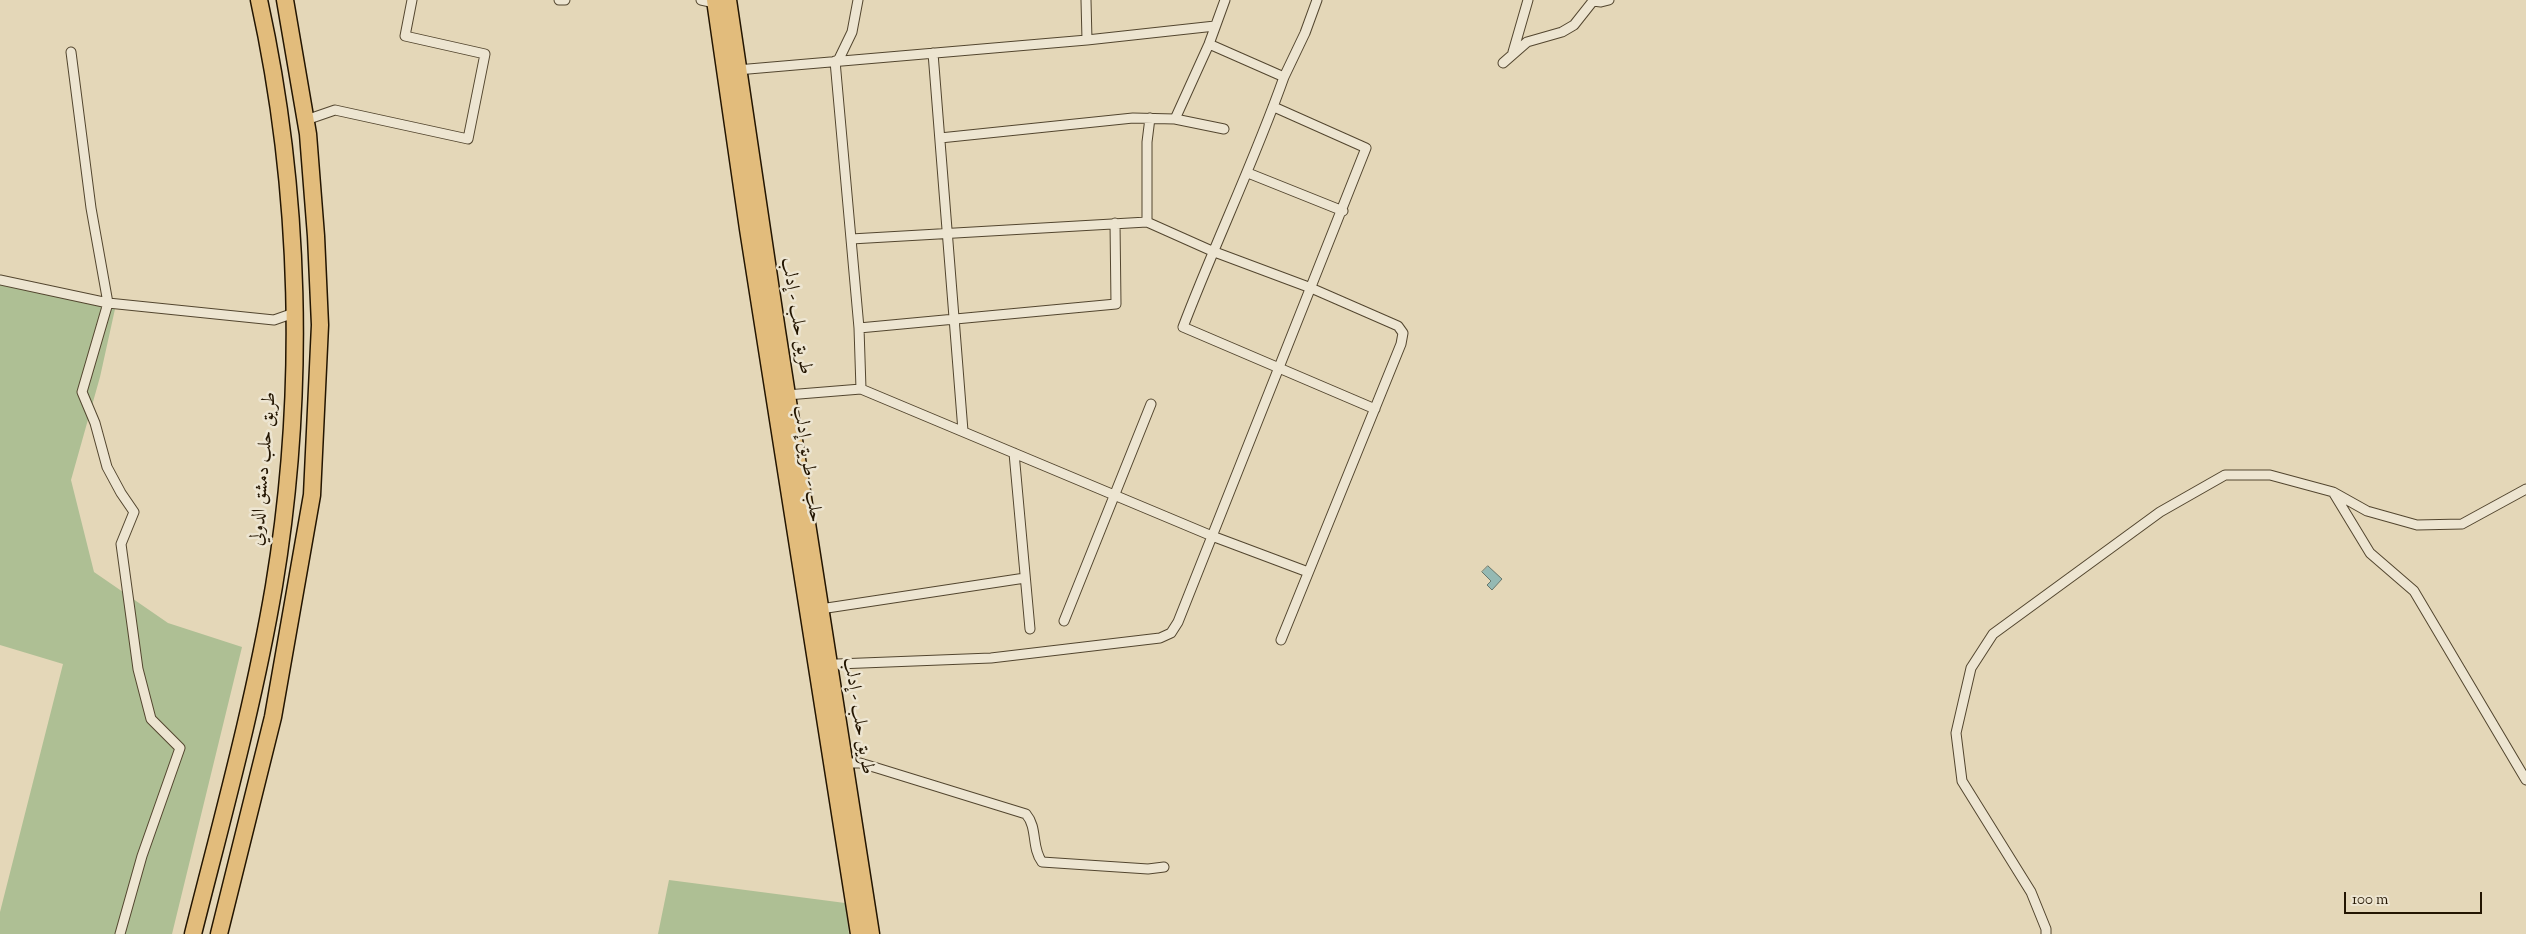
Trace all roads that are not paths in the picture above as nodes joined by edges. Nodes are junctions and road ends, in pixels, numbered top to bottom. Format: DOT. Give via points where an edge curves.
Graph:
graph roads {
  1 [pos="260,0"];
  2 [pos="285,0"];
  3 [pos="412,0"];
  4 [pos="559,0"];
  5 [pos="565,0"];
  6 [pos="858,0"];
  7 [pos="1086,0"];
  8 [pos="1226,0"];
  9 [pos="1317,0"];
  10 [pos="1528,0"];
  11 [pos="1608,0"];
  12 [pos="715,1"];
  13 [pos="1215,26"];
  14 [pos="1087,40"];
  15 [pos="1209,44"];
  16 [pos="71,52"];
  17 [pos="1513,52"];
  18 [pos="933,53"];
  19 [pos="837,61"];
  20 [pos="1503,63"];
  21 [pos="737,70"];
  22 [pos="1284,77"];
  23 [pos="1274,107"];
  24 [pos="1150,118"];
  25 [pos="1175,119"];
  26 [pos="306,120"];
  27 [pos="1224,129"];
  28 [pos="940,138"];
  29 [pos="1248,173"];
  30 [pos="1343,211"];
  31 [pos="1148,222"];
  32 [pos="1115,223"];
  33 [pos="947,233"];
  34 [pos="851,239"];
  35 [pos="1212,251"];
  36 [pos="0,280"];
  37 [pos="1311,288"];
  38 [pos="108,303"];
  39 [pos="294,313"];
  40 [pos="954,319"];
  41 [pos="859,328"];
  42 [pos="1279,368"];
  43 [pos="861,389"];
  44 [pos="781,396"];
  45 [pos="1151,404"];
  46 [pos="1375,409"];
  47 [pos="963,431"];
  48 [pos="1014,453"];
  49 [pos="2526,489"];
  50 [pos="2333,492"];
  51 [pos="1114,495"];
  52 [pos="1212,536"];
  53 [pos="1308,572"];
  54 [pos="1025,578"];
  55 [pos="827,608"];
  56 [pos="1064,621"];
  57 [pos="1030,629"];
  58 [pos="1281,640"];
  59 [pos="837,664"];
  60 [pos="838,764"];
  61 [pos="2526,780"];
  62 [pos="1164,867"];
  63 [pos="120,934"];
  64 [pos="193,934"];
  65 [pos="219,934"];
  66 [pos="859,934"];
  67 [pos="871,934"];
  68 [pos="2046,934"];
  1 -- 39 [label="highway, طريق حلب دمشق الدولي" via="283,139 292,239"];
  2 -- 26 [label="highway"];
  3 -- 26 [label="street" via="405,36 485,54 468,138 335,110"];
  4 -- 5 [label="street"];
  6 -- 19 [label="street" via="852,32"];
  7 -- 14 [label="street"];
  8 -- 13 [label="street"];
  9 -- 22 [label="street"];
  10 -- 17 [label="street"];
  11 -- 17 [label="street" via="1593,1 1574,25 1562,32 1527,42"];
  12 -- 21 [label="highway, طريق حلب - إدلب"];
  12 -- 44 [label="highway, حلب - طريق إدلب" via="748,229"];
  13 -- 14 [label="street"];
  13 -- 15 [label="street"];
  14 -- 18 [label="street"];
  15 -- 22 [label="street"];
  15 -- 25 [label="street"];
  16 -- 38 [label="street" via="91,208"];
  17 -- 20 [label="street"];
  18 -- 19 [label="street"];
  18 -- 28 [label="street"];
  19 -- 21 [label="street"];
  19 -- 34 [label="street"];
  21 -- 44 [label="highway, طريق حلب - إدلب"];
  22 -- 23 [label="street"];
  23 -- 29 [label="street"];
  23 -- 30 [label="street" via="1366,148"];
  24 -- 25 [label="street"];
  24 -- 28 [label="street"];
  24 -- 31 [label="street" via="1147,142"];
  25 -- 27 [label="street"];
  26 -- 65 [label="highway" via="320,325 312,495 273,716"];
  28 -- 33 [label="street"];
  29 -- 30 [label="street"];
  29 -- 35 [label="street"];
  30 -- 37 [label="street"];
  31 -- 32 [label="street"];
  31 -- 35 [label="street"];
  32 -- 33 [label="street"];
  32 -- 40 [label="street" via="1116,304"];
  33 -- 34 [label="street"];
  33 -- 40 [label="street"];
  34 -- 41 [label="street"];
  35 -- 37 [label="street"];
  35 -- 42 [label="street" via="1183,327"];
  36 -- 38 [label="street"];
  37 -- 42 [label="street"];
  37 -- 46 [label="street" via="1398,326 1402,333 1401,344"];
  38 -- 39 [label="street" via="274,320"];
  38 -- 63 [label="street" via="82,392 95,422 107,467 134,512 122,544 138,669 150,719 180,748 142,856"];
  39 -- 64 [label="highway, طريق حلب دمشق الدولي" via="286,499 274,586 249,711"];
  40 -- 41 [label="street"];
  40 -- 47 [label="street"];
  41 -- 43 [label="street"];
  42 -- 46 [label="street"];
  42 -- 52 [label="street"];
  43 -- 44 [label="street"];
  43 -- 47 [label="street"];
  44 -- 60 [label="highway, طريق حلب - إدلب"];
  45 -- 51 [label="street"];
  46 -- 53 [label="street"];
  47 -- 48 [label="street"];
  48 -- 51 [label="street"];
  48 -- 54 [label="street"];
  49 -- 50 [label="street" via="2462,524 2417,525 2366,511"];
  50 -- 61 [label="street" via="2370,553 2414,591"];
  50 -- 68 [label="street" via="2270,475 2225,475 2160,512 1993,634 1971,668 1956,733 1962,781 2032,892"];
  51 -- 52 [label="street"];
  51 -- 56 [label="street"];
  52 -- 53 [label="street"];
  52 -- 59 [label="street" via="1178,622 1171,632 1160,638 991,658"];
  53 -- 58 [label="street"];
  54 -- 55 [label="street"];
  54 -- 57 [label="street"];
  60 -- 62 [label="street" via="860,763 1026,814 1033,822 1036,855 1042,862 1148,869"];
  60 -- 66 [label="highway"];
  60 -- 67 [label="highway, طريق حلب - إدلب"];
}
